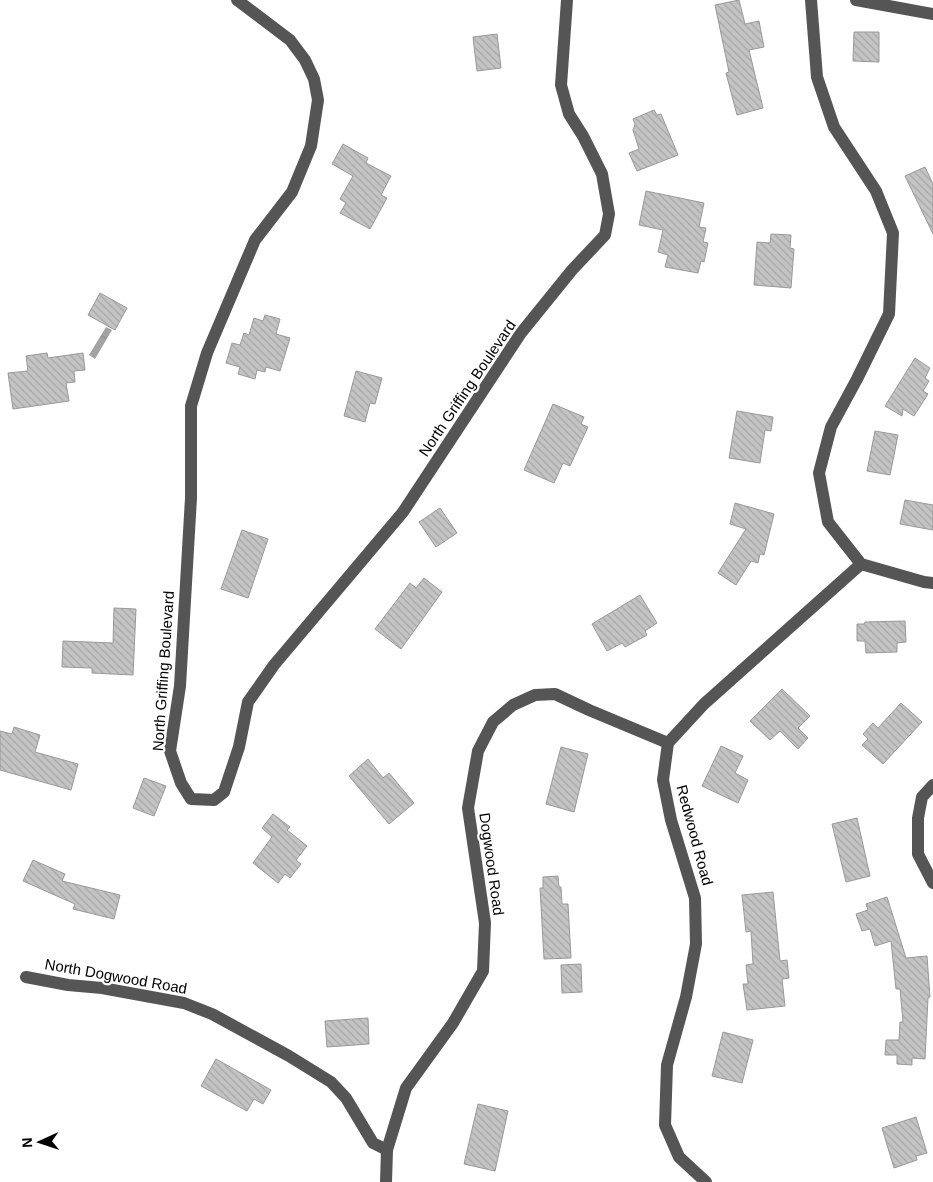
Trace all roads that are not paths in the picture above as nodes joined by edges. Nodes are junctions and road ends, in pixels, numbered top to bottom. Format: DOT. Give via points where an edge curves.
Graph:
graph roads {
  1 [pos="237,0"];
  2 [pos="567,0"];
  3 [pos="811,0"];
  4 [pos="856,0"];
  5 [pos="933,14"];
  6 [pos="860,564"];
  7 [pos="933,583"];
  8 [pos="668,743"];
  9 [pos="933,785"];
  10 [pos="933,883"];
  11 [pos="26,977"];
  12 [pos="387,1150"];
  13 [pos="386,1182"];
  14 [pos="706,1182"];
  1 -- 2 [label="street, North Griffing Boulevard" via="290,40 314,79 318,100 311,146 292,192 255,240 207,353 191,406 191,498 180,686 170,751 181,783 191,799 214,800 224,792 239,747 248,702 274,665 403,512 522,333 572,270 605,235 610,214 602,174 569,114 561,84"];
  3 -- 6 [label="street" via="817,77 834,127 876,191 893,233 889,314 831,427 820,473 828,522"];
  4 -- 5 [label="street"];
  6 -- 7 [label="street"];
  6 -- 8 [label="street" via="704,704"];
  8 -- 12 [label="street, Dogwood Road" via="554,694 535,695 513,705 493,722 478,751 468,808 485,922 483,971 453,1023 406,1088"];
  8 -- 14 [label="street, Redwood Road" via="663,780 671,820 695,898 696,944 686,997 667,1064 665,1125 679,1157"];
  9 -- 10 [label="street" via="922,797 918,818 918,854"];
  11 -- 12 [label="street, North Dogwood Road" via="184,1003 212,1014 331,1082 346,1098 373,1143"];
  12 -- 13 [label="street, Dogwood Road"];
}
